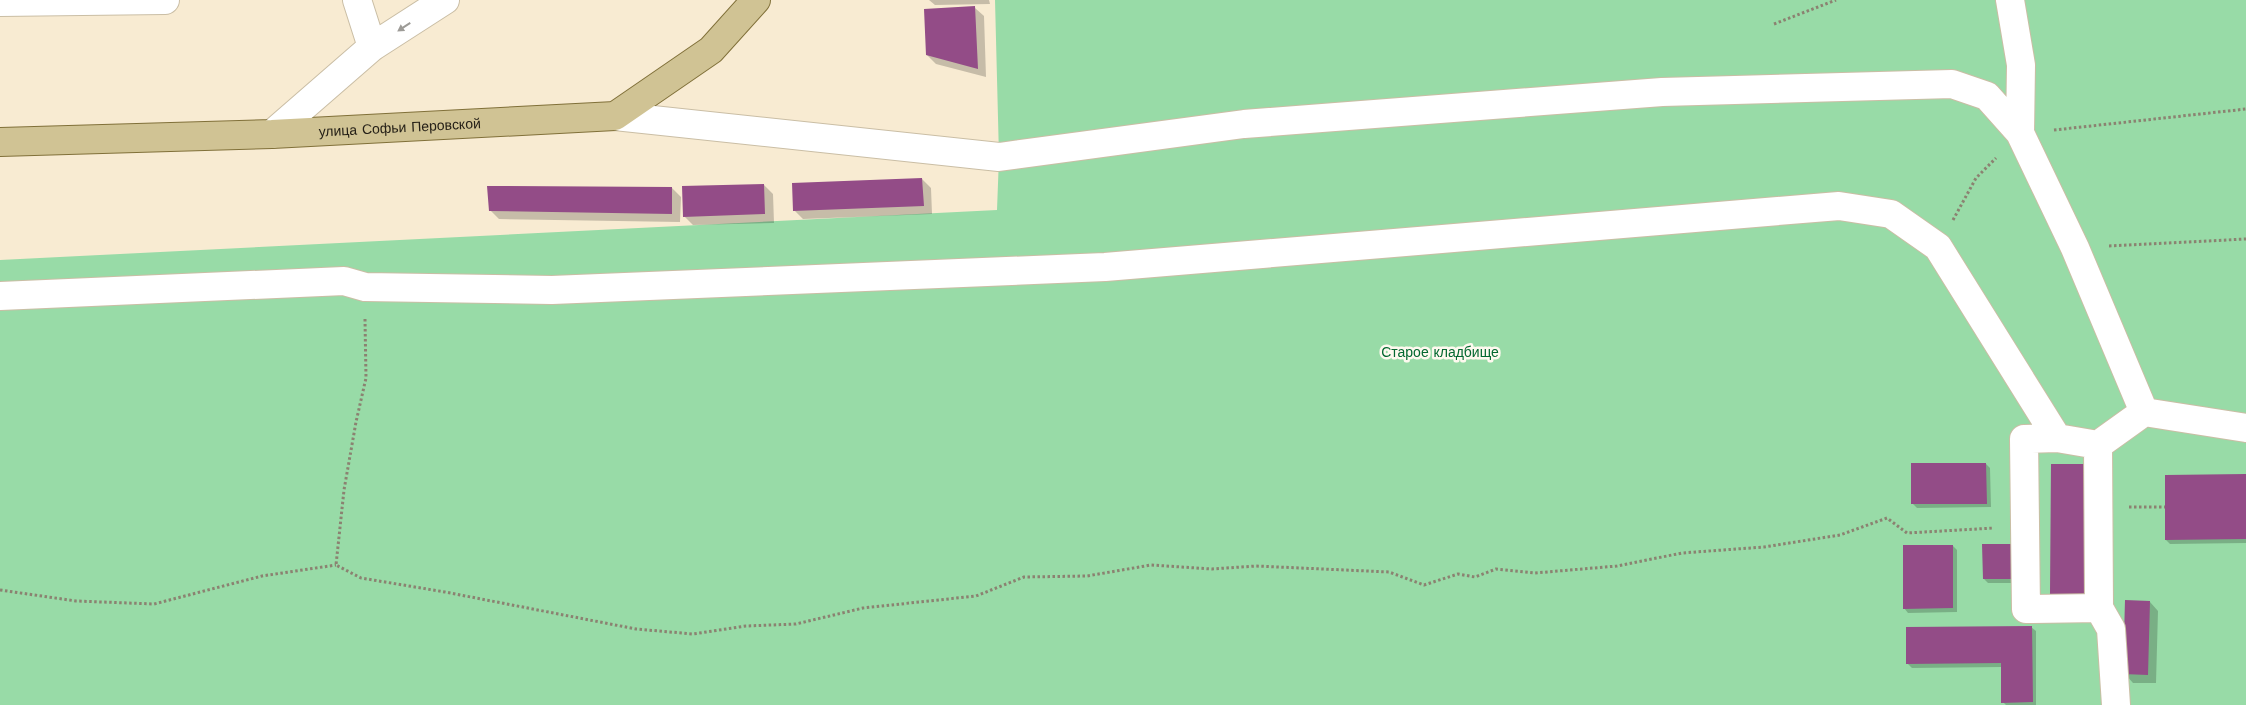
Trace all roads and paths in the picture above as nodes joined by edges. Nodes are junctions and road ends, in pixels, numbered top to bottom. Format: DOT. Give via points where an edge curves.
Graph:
graph roads {
  1 [pos="165,0"];
  2 [pos="357,0"];
  3 [pos="445,0"];
  4 [pos="756,0"];
  5 [pos="1836,0"];
  6 [pos="2010,0"];
  7 [pos="0,2"];
  8 [pos="1774,24"];
  9 [pos="372,47"];
  10 [pos="2246,109"];
  11 [pos="615,116"];
  12 [pos="272,134"];
  13 [pos="2020,134"];
  14 [pos="0,142"];
  15 [pos="2246,238"];
  16 [pos="1938,247"];
  17 [pos="2075,248"];
  18 [pos="365,287"];
  19 [pos="0,296"];
  20 [pos="2144,412"];
  21 [pos="2246,428"];
  22 [pos="2057,438"];
  23 [pos="2098,445"];
  24 [pos="2025,527"];
  25 [pos="336,565"];
  26 [pos="0,590"];
  27 [pos="2099,608"];
  28 [pos="2116,705"];
  1 -- 7 [label="lane"];
  2 -- 9 [label="lane"];
  3 -- 9 [label="lane, one-way"];
  4 -- 11 [label="main road" via="711,50"];
  5 -- 8 [label="path"];
  6 -- 13 [label="lane" via="2021,65"];
  9 -- 12 [label="lane"];
  10 -- 13 [label="path"];
  11 -- 12 [label="main road, улица Софьи Перовской"];
  11 -- 13 [label="lane" via="999,157 1244,124 1662,92 1952,84 1987,96"];
  12 -- 14 [label="main road, улица Софьи Перовской"];
  13 -- 16 [label="path" via="1976,178"];
  13 -- 17 [label="lane"];
  15 -- 17 [label="path"];
  16 -- 18 [label="lane" via="1891,214 1839,206 1105,266 552,290"];
  16 -- 22 [label="lane"];
  17 -- 20 [label="lane"];
  18 -- 19 [label="lane" via="344,281"];
  18 -- 25 [label="path" via="366,378 344,490"];
  20 -- 21 [label="lane"];
  20 -- 23 [label="lane"];
  22 -- 23 [label="lane"];
  22 -- 24 [label="lane" via="2024,439"];
  23 -- 27 [label="lane"];
  24 -- 25 [label="path" via="1907,533 1887,518 1840,536 1773,546 1682,553 1617,566 1535,573 1496,569 1475,577 1458,574 1424,585 1389,572 1151,565 1087,576 1024,577 976,596 863,608 796,624 746,626 692,634 636,629 361,578"];
  24 -- 27 [label="lane" via="2026,610"];
  25 -- 26 [label="path" via="262,576 154,604 76,601"];
  27 -- 28 [label="lane" via="2111,629"];
}
